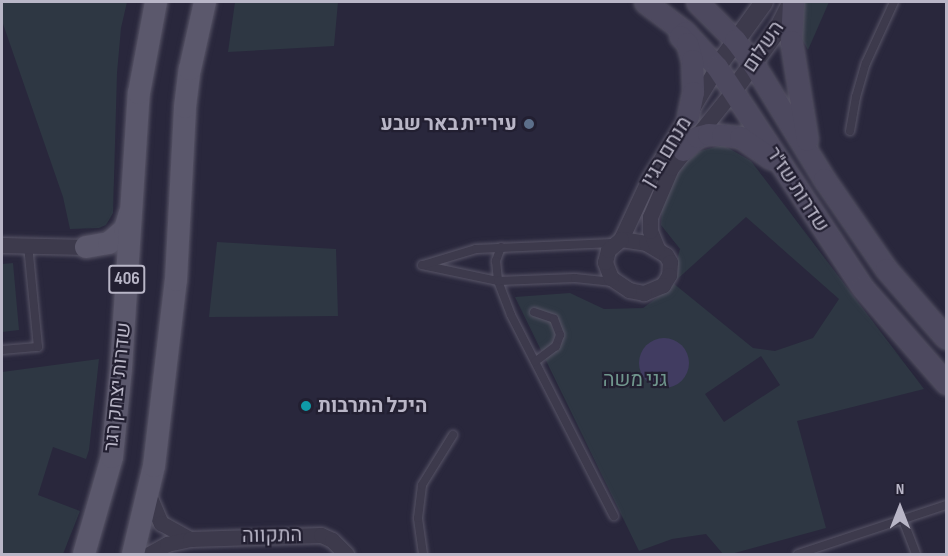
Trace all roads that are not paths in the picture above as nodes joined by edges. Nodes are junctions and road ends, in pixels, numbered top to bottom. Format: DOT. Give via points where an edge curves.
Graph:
graph roads {
  1 [pos="156,2"];
  2 [pos="205,2"];
  3 [pos="696,2"];
  4 [pos="764,2"];
  5 [pos="792,2"];
  6 [pos="894,2"];
  7 [pos="650,5"];
  8 [pos="735,40"];
  9 [pos="754,65"];
  10 [pos="717,68"];
  11 [pos="733,91"];
  12 [pos="688,116"];
  13 [pos="850,131"];
  14 [pos="683,150"];
  15 [pos="810,156"];
  16 [pos="783,169"];
  17 [pos="132,208"];
  18 [pos="617,241"];
  19 [pos="2,245"];
  20 [pos="28,245"];
  21 [pos="86,247"];
  22 [pos="501,247"];
  23 [pos="657,248"];
  24 [pos="128,272"];
  25 [pos="498,281"];
  26 [pos="616,282"];
  27 [pos="534,312"];
  28 [pos="946,338"];
  29 [pos="2,350"];
  30 [pos="535,362"];
  31 [pos="946,382"];
  32 [pos="453,435"];
  33 [pos="148,493"];
  34 [pos="946,505"];
  35 [pos="614,516"];
  36 [pos="903,520"];
  37 [pos="190,538"];
  38 [pos="84,555"];
  39 [pos="133,555"];
  40 [pos="149,555"];
  41 [pos="346,555"];
  42 [pos="423,555"];
  43 [pos="798,555"];
  44 [pos="916,555"];
  1 -- 17 [label="main road, שדרות יצחק רגר / 406" via="139,93"];
  2 -- 33 [label="main road, 406" via="185,107 176,280"];
  3 -- 8 [label="main road, שדרות שז\"ר"];
  4 -- 8 [label="street, השלום"];
  5 -- 9 [label="street, השלום"];
  5 -- 15 [label="main road" via="791,41"];
  6 -- 13 [label="lane" via="866,63"];
  7 -- 10 [label="main road, שדרות שז\"ר" via="685,32"];
  7 -- 12 [label="main road" via="687,43 694,80"];
  8 -- 9 [label="main road, שדרות שז\"ר"];
  8 -- 10 [label="street, השלום"];
  9 -- 11 [label="street, השלום"];
  9 -- 15 [label="main road, שדרות שז\"ר"];
  10 -- 11 [label="main road, שדרות שז\"ר"];
  10 -- 12 [label="street, מנחם בגין"];
  11 -- 14 [label="street, מנחם בגין"];
  11 -- 16 [label="main road, שדרות שז\"ר"];
  12 -- 18 [label="street, מנחם בגין" via="649,178"];
  14 -- 16 [label="main road" via="697,137 708,134 740,137"];
  14 -- 23 [label="street, מנחם בגין" via="650,217 650,231"];
  15 -- 28 [label="main road, שדרות שז\"ר" via="886,269"];
  16 -- 31 [label="main road, שדרות שז\"ר" via="862,287"];
  17 -- 21 [label="main road" via="125,229 109,243"];
  17 -- 24 [label="main road, שדרות יצחק רגר / 406"];
  18 -- 22 [label="lane"];
  18 -- 23 [label="street" via="634,239"];
  18 -- 26 [label="street" via="608,250 605,262 606,271"];
  19 -- 20 [label="street"];
  20 -- 21 [label="street"];
  20 -- 29 [label="lane" via="38,347"];
  21 -- 24 [label="main road" via="114,256"];
  22 -- 25 [label="lane" via="496,261"];
  22 -- 25 [label="lane" via="476,249 422,265"];
  23 -- 26 [label="street" via="670,262 663,285 644,293"];
  24 -- 38 [label="main road, שדרות יצחק רגר / 406" via="112,456"];
  25 -- 26 [label="lane" via="575,278"];
  25 -- 30 [label="lane"];
  27 -- 30 [label="lane" via="554,319 560,334 556,346"];
  30 -- 35 [label="lane"];
  32 -- 42 [label="lane" via="422,485 418,518"];
  33 -- 37 [label="street, התקווה" via="161,523"];
  33 -- 39 [label="main road, 406"];
  34 -- 36 [label="lane"];
  36 -- 43 [label="lane"];
  36 -- 44 [label="lane"];
  37 -- 40 [label="street, התקווה" via="167,544"];
  37 -- 41 [label="street, התקווה" via="321,535"];
}
